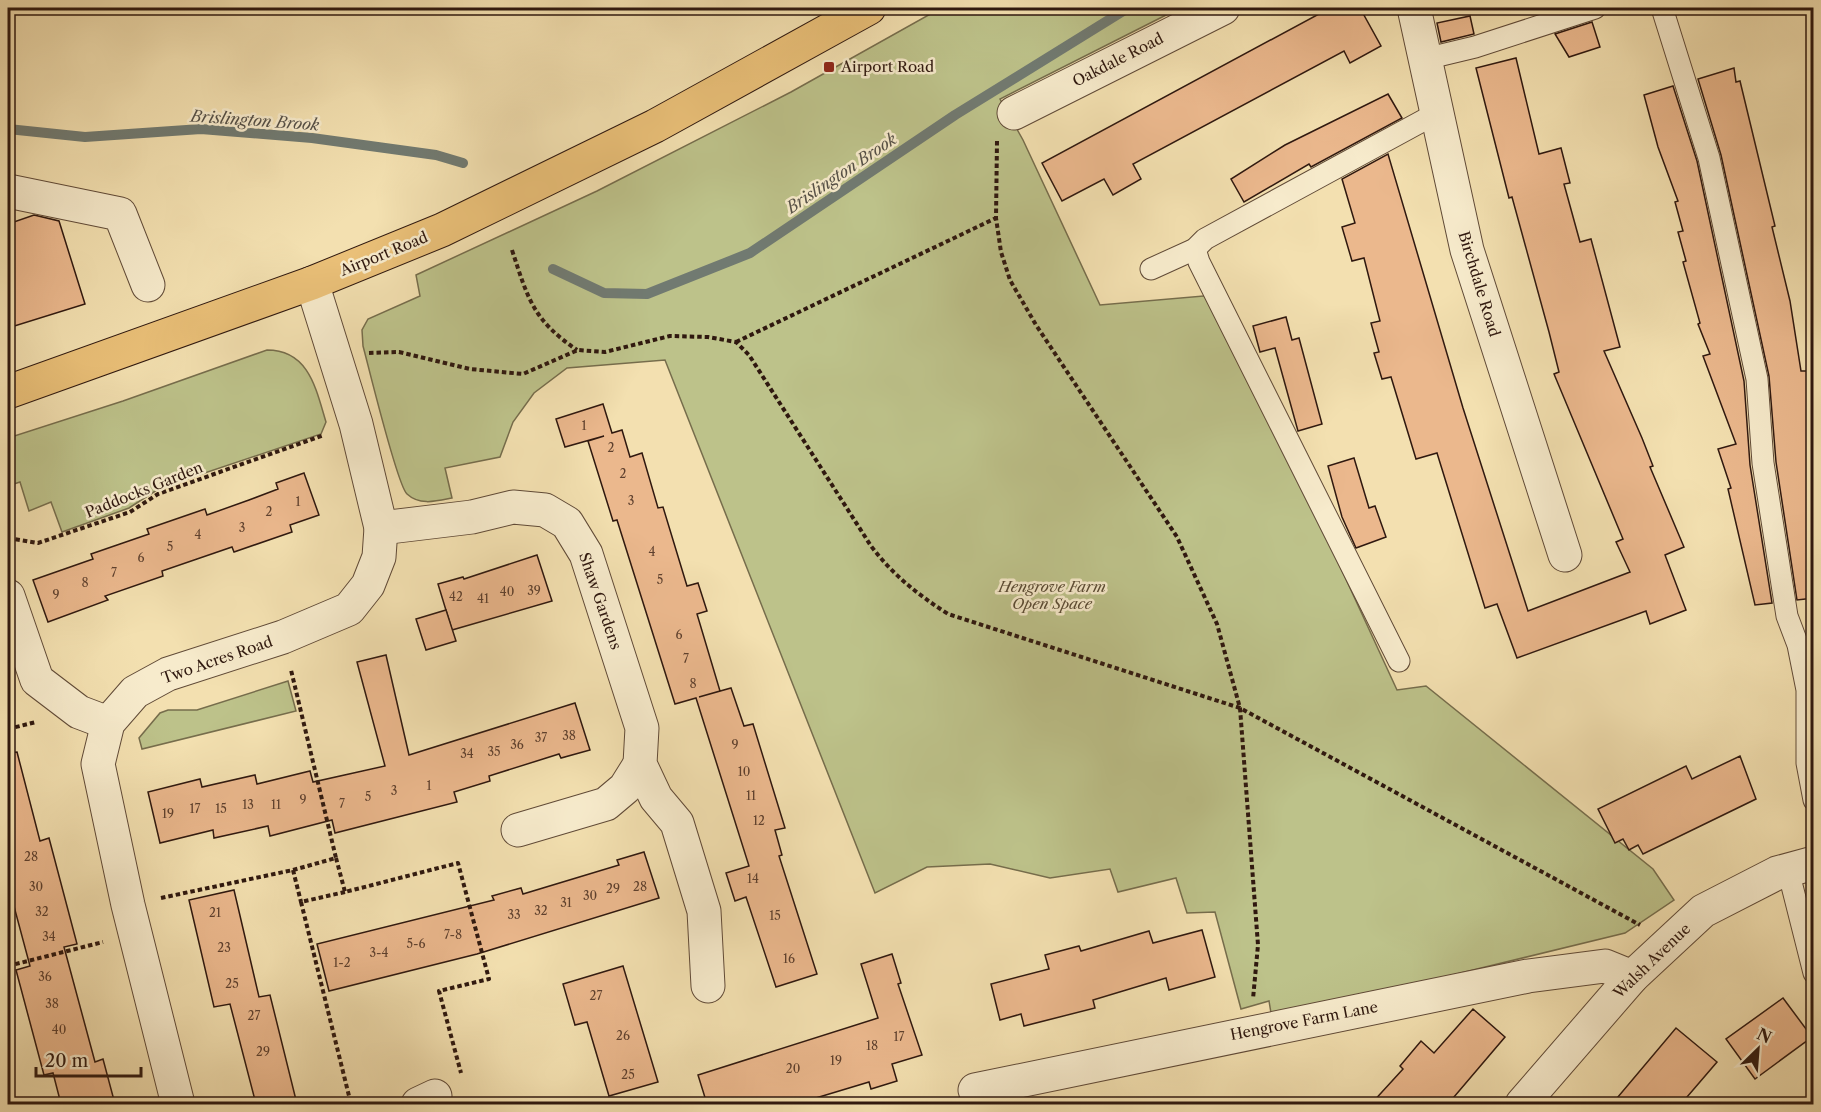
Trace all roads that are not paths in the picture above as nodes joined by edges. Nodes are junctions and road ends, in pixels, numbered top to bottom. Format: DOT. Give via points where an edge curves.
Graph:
graph roads {
  1 [pos="869,8"];
  2 [pos="1222,8"];
  3 [pos="1414,8"];
  4 [pos="1595,8"];
  5 [pos="1662,8"];
  6 [pos="1425,59"];
  7 [pos="1437,113"];
  8 [pos="1006,126"];
  9 [pos="8,191"];
  10 [pos="1195,249"];
  11 [pos="1151,269"];
  12 [pos="312,283"];
  13 [pos="148,285"];
  14 [pos="8,392"];
  15 [pos="381,528"];
  16 [pos="1565,555"];
  17 [pos="8,596"];
  18 [pos="1399,661"];
  19 [pos="108,723"];
  20 [pos="640,764"];
  21 [pos="1814,800"];
  22 [pos="518,830"];
  23 [pos="1801,866"];
  24 [pos="1814,973"];
  25 [pos="1632,976"];
  26 [pos="708,986"];
  27 [pos="975,1090"];
  28 [pos="178,1104"];
  29 [pos="1522,1104"];
  1 -- 12 [label="highway, Airport Road" via="656,126 442,230"];
  2 -- 8 [label="street, Oakdale Road"];
  3 -- 6 [label="street, Birchdale Road"];
  4 -- 6 [label="lane"];
  5 -- 21 [label="lane" via="1709,158 1757,379 1763,463 1787,616 1798,645 1807,690 1807,763"];
  6 -- 7 [label="street, Birchdale Road"];
  7 -- 10 [label="lane" via="1205,239"];
  7 -- 16 [label="street, Birchdale Road" via="1467,250"];
  9 -- 13 [label="street" via="120,214"];
  10 -- 11 [label="lane"];
  10 -- 18 [label="lane"];
  12 -- 14 [label="highway, Airport Road"];
  12 -- 15 [label="street, Two Acres Road" via="356,424"];
  15 -- 19 [label="street, Two Acres Road" via="379,557 368,585 349,609 283,637 168,674 135,692"];
  15 -- 20 [label="street, Shaw Gardens" via="462,519 513,507 545,510 567,524 586,554 642,728"];
  17 -- 19 [label="street" via="37,680 79,712"];
  19 -- 28 [label="street, Two Acres Road" via="98,764 131,920"];
  20 -- 22 [label="street, Shaw Gardens" via="625,788 606,804"];
  20 -- 26 [label="street, Shaw Gardens" via="656,798 677,823 704,911"];
  23 -- 24 [label="lane"];
  23 -- 25 [label="street, Walsh Avenue" via="1777,873 1703,911"];
  25 -- 27 [label="street, Hengrove Farm Lane" via="1605,966 1528,976"];
  25 -- 29 [label="street, Walsh Avenue"];
}
